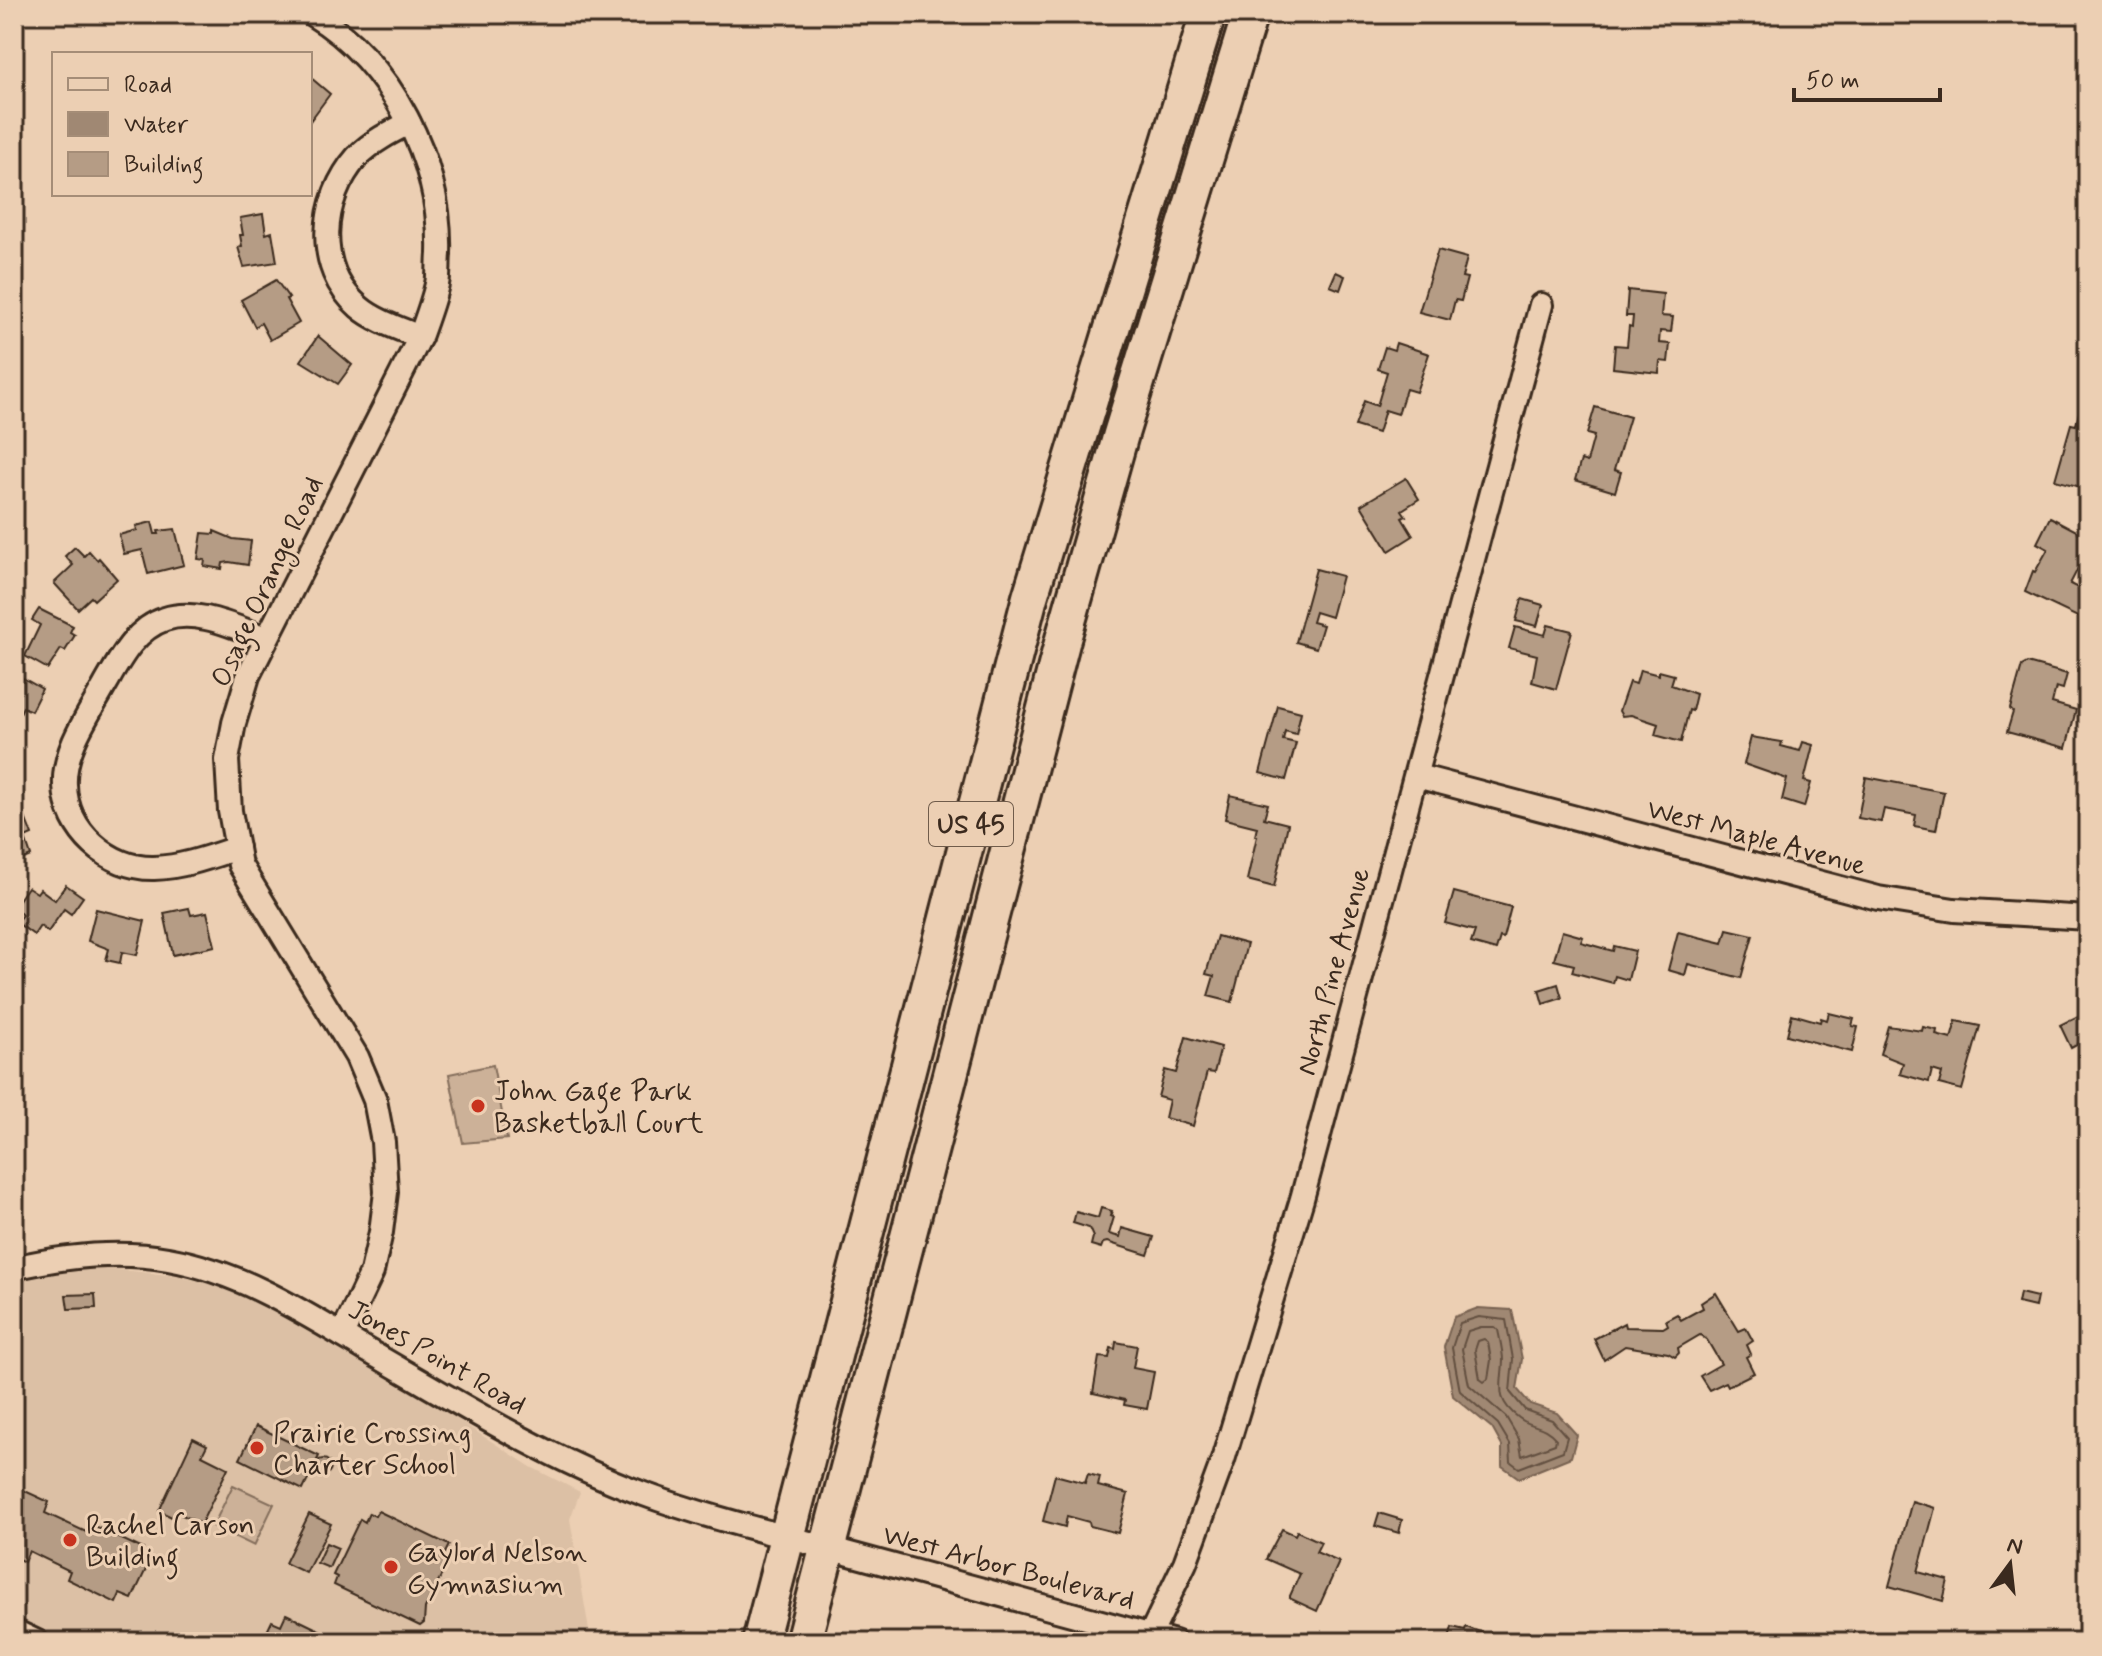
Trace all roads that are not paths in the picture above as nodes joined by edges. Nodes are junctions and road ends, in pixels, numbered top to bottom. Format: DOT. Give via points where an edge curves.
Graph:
graph roads {
  1 [pos="312,14"];
  2 [pos="1208,14"];
  3 [pos="1250,14"];
  4 [pos="409,123"];
  5 [pos="1541,305"];
  6 [pos="420,337"];
  7 [pos="266,638"];
  8 [pos="1417,776"];
  9 [pos="237,848"];
  10 [pos="2088,918"];
  11 [pos="14,1268"];
  12 [pos="342,1335"];
  13 [pos="787,1537"];
  14 [pos="828,1548"];
  15 [pos="14,1631"];
  16 [pos="1149,1639"];
  17 [pos="37,1642"];
  18 [pos="760,1642"];
  19 [pos="803,1642"];
  20 [pos="1175,1642"];
  1 -- 4 [label="street, Osage Orange Road" via="385,81"];
  2 -- 13 [label="main road, US 45" via="1030,597"];
  3 -- 14 [label="main road, US 45" via="1063,639"];
  4 -- 6 [label="street, Osage Orange Road" via="437,201 437,282"];
  4 -- 6 [label="street" via="359,154 344,174 332,202 326,240 342,289 361,309"];
  5 -- 8 [label="street, North Pine Avenue"];
  6 -- 7 [label="street, Osage Orange Road"];
  7 -- 9 [label="street, Osage Orange Road" via="248,676 227,760"];
  7 -- 9 [label="street" via="186,616 146,629 125,649 89,713 71,749 64,785 82,834 124,863 152,868 193,863"];
  8 -- 10 [label="street, West Maple Avenue" via="1878,898 1954,910"];
  8 -- 16 [label="street, North Pine Avenue" via="1302,1199 1223,1460 1185,1563"];
  9 -- 12 [label="street, Osage Orange Road" via="240,865 357,1057 375,1100 386,1192 381,1232 372,1272"];
  11 -- 12 [label="street, Jones Point Road" via="102,1254 167,1259 242,1282"];
  12 -- 13 [label="street, Jones Point Road" via="521,1439 599,1476"];
  13 -- 14 [label="street, Jones Point Road"];
  13 -- 18 [label="main road, US 45"];
  14 -- 16 [label="street, West Arbor Boulevard"];
  14 -- 19 [label="main road, US 45"];
  15 -- 17 [label="street"];
  16 -- 20 [label="street, West Arbor Boulevard"];
}
